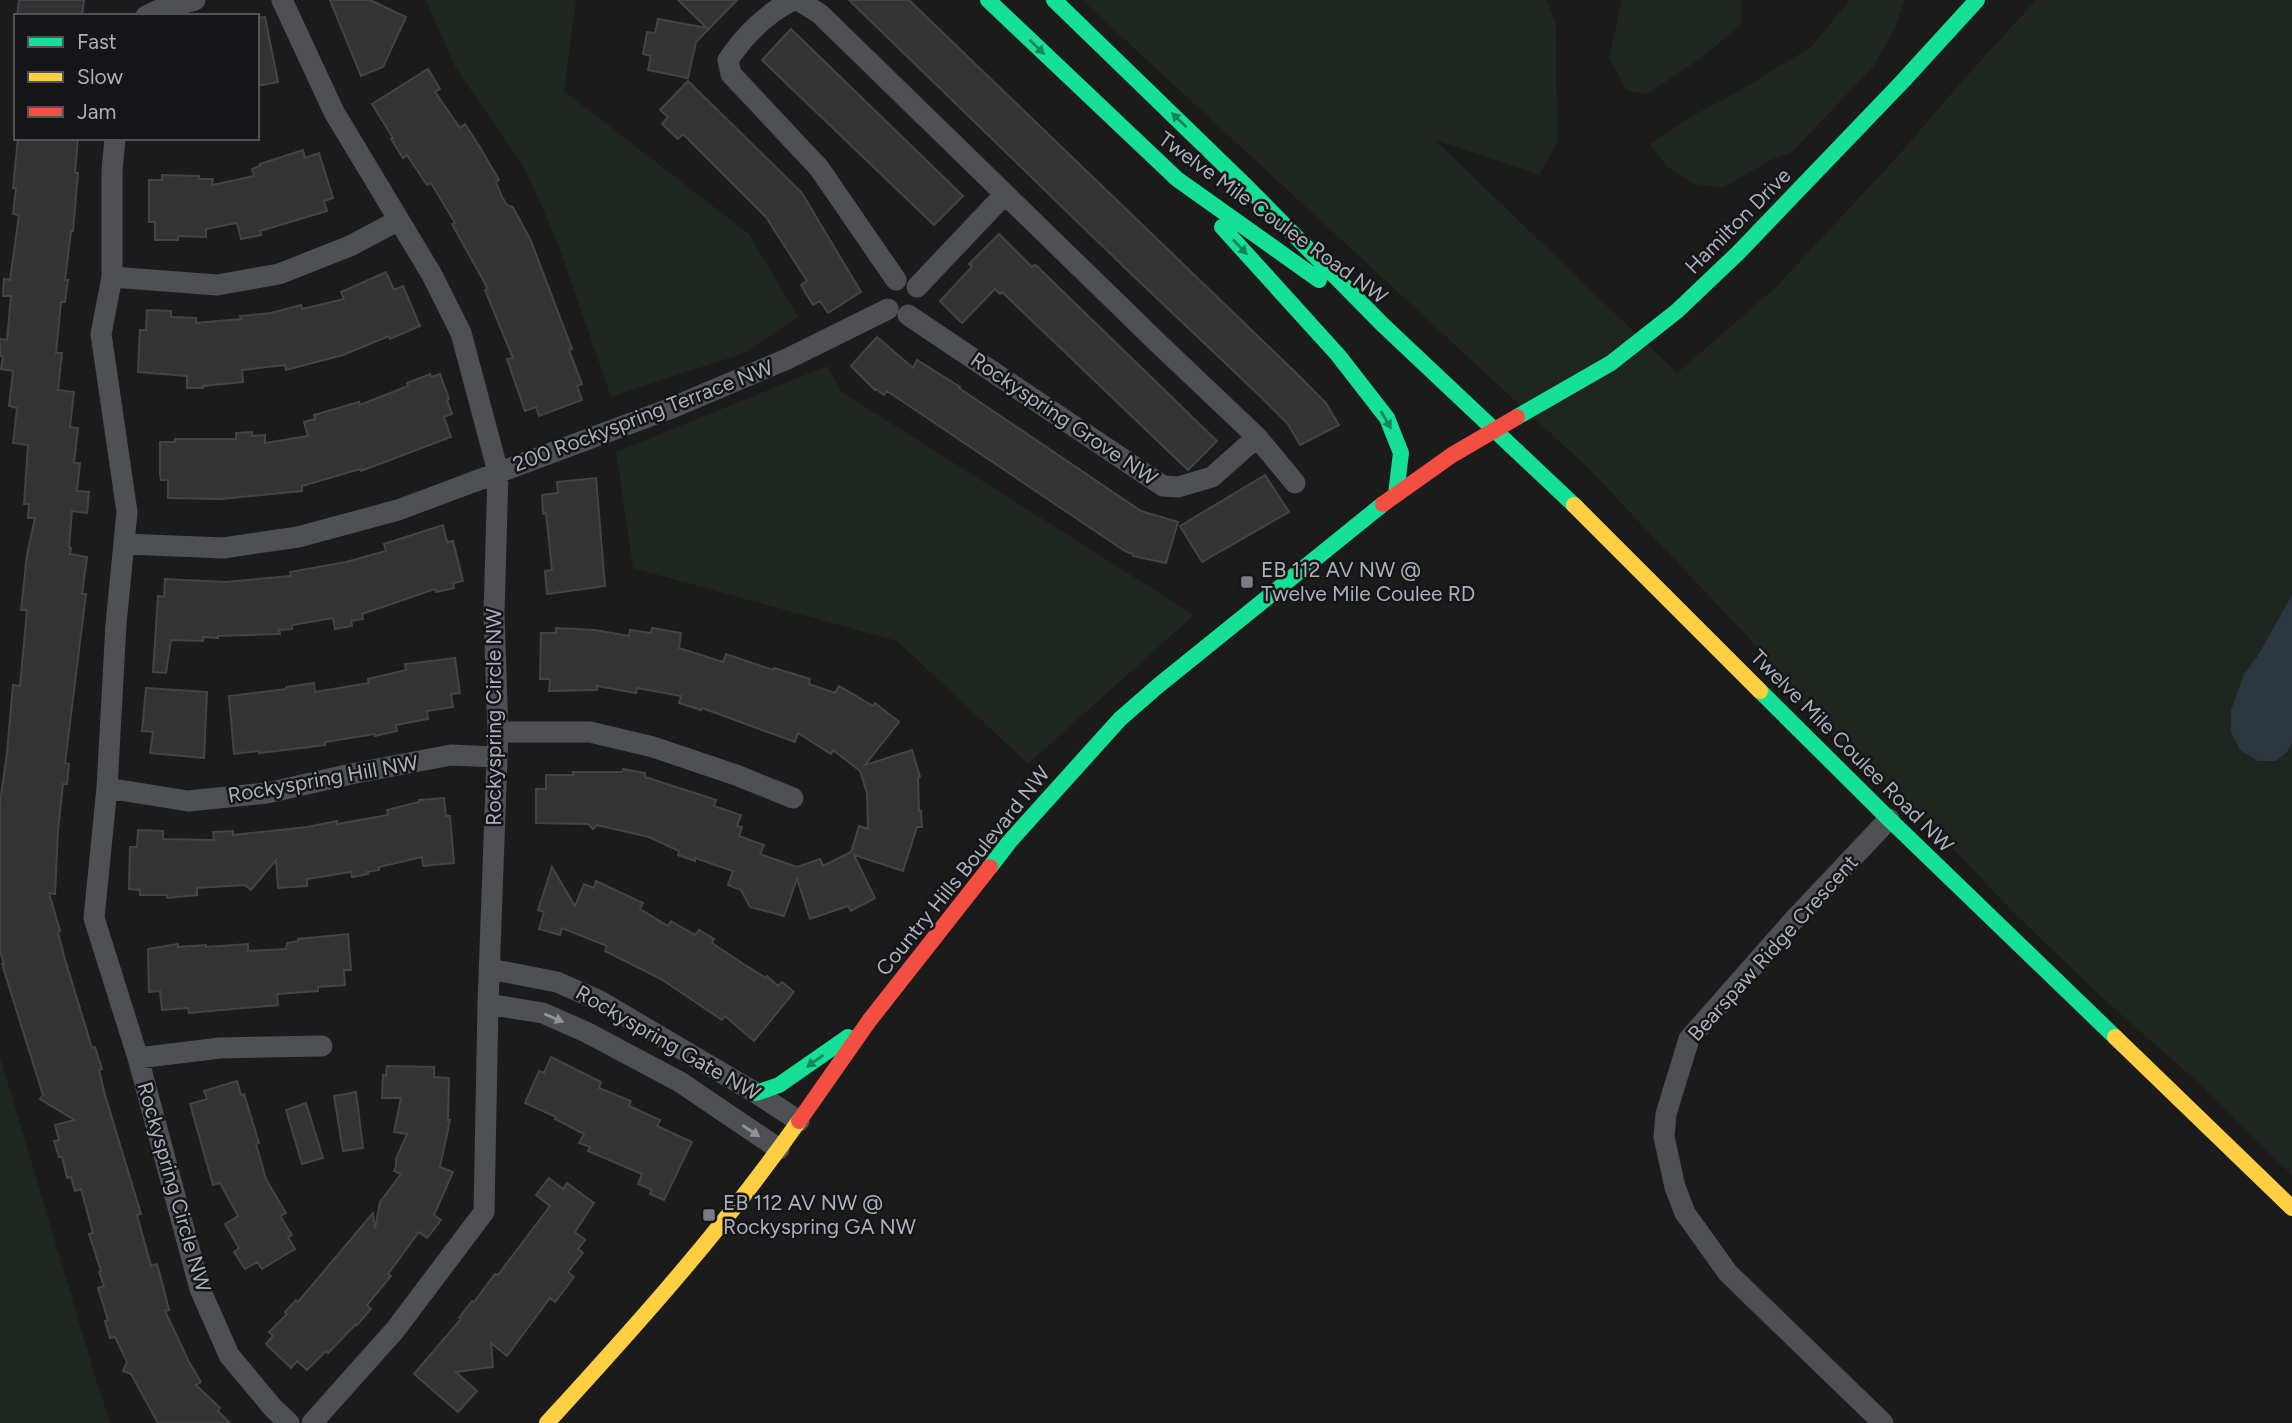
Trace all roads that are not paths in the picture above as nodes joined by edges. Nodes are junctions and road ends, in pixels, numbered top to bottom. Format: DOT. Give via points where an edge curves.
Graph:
graph roads {
  1 [pos="195,0"];
  2 [pos="282,0"];
  3 [pos="796,0"];
  4 [pos="988,0"];
  5 [pos="1054,0"];
  6 [pos="1977,0"];
  7 [pos="150,14"];
  8 [pos="115,140"];
  9 [pos="1177,178"];
  10 [pos="1005,194"];
  11 [pos="399,219"];
  12 [pos="112,276"];
  13 [pos="896,280"];
  14 [pos="917,287"];
  15 [pos="898,312"];
  16 [pos="1383,324"];
  17 [pos="1494,430"];
  18 [pos="1257,437"];
  19 [pos="498,472"];
  20 [pos="1295,483"];
  21 [pos="1396,494"];
  22 [pos="125,544"];
  23 [pos="498,732"];
  24 [pos="496,757"];
  25 [pos="107,789"];
  26 [pos="793,798"];
  27 [pos="1889,819"];
  28 [pos="490,969"];
  29 [pos="488,1004"];
  30 [pos="869,1021"];
  31 [pos="323,1046"];
  32 [pos="138,1058"];
  33 [pos="756,1093"];
  34 [pos="799,1121"];
  35 [pos="779,1149"];
  36 [pos="2292,1208"];
  37 [pos="289,1423"];
  38 [pos="312,1423"];
  39 [pos="547,1423"];
  40 [pos="1882,1423"];
  1 -- 7 [label="street"];
  2 -- 11 [label="street, Rockyspring Circle NW" via="334,112"];
  3 -- 10 [label="street" via="820,14"];
  3 -- 13 [label="street" via="774,10 736,49 729,60 731,74 820,168"];
  4 -- 9 [label="main road, Twelve Mile Coulee Road NW, one-way"];
  16 -- 5 [label="main road, Twelve Mile Coulee Road NW, one-way"];
  6 -- 17 [label="main road, Hamilton Drive" via="1738,253 1677,311 1611,363"];
  8 -- 12 [label="street, Rockyspring Circle NW"];
  9 -- 16 [label="main road, Twelve Mile Coulee Road NW"];
  9 -- 21 [label="main road, one-way" via="1302,313 1387,418 1401,453"];
  10 -- 14 [label="street"];
  10 -- 18 [label="street"];
  11 -- 12 [label="street" via="350,246 279,274 217,285"];
  11 -- 19 [label="street, Rockyspring Circle NW" via="461,333"];
  12 -- 22 [label="street, Rockyspring Circle NW" via="101,334 127,512"];
  13 -- 14 [label="street" via="908,280"];
  13 -- 15 [label="street" via="889,285 884,301"];
  14 -- 15 [label="street" via="920,303 915,310"];
  15 -- 18 [label="street, Rockyspring Grove NW" via="1163,485 1178,487 1212,477"];
  15 -- 19 [label="street, 200 Rockyspring Terrace NW" via="657,414"];
  16 -- 17 [label="main road, Twelve Mile Coulee Road NW"];
  17 -- 21 [label="main road, Country Hills Boulevard NW"];
  17 -- 27 [label="main road, Twelve Mile Coulee Road NW"];
  18 -- 20 [label="street"];
  19 -- 22 [label="street, 200 Rockyspring Terrace NW" via="398,510 298,537 223,548"];
  19 -- 23 [label="street, Rockyspring Circle NW" via="494,614"];
  21 -- 30 [label="main road, Country Hills Boulevard NW" via="1120,719 1010,841"];
  22 -- 25 [label="street, Rockyspring Circle NW"];
  23 -- 24 [label="street, Rockyspring Circle NW"];
  23 -- 26 [label="street" via="590,732 653,747"];
  24 -- 25 [label="street, Rockyspring Hill NW" via="451,755 267,793 188,801"];
  24 -- 28 [label="street, Rockyspring Circle NW"];
  25 -- 32 [label="street, Rockyspring Circle NW" via="94,918"];
  27 -- 36 [label="main road, Twelve Mile Coulee Road NW"];
  27 -- 40 [label="street, Bearspaw Ridge Crescent" via="1689,1039 1666,1114 1664,1137 1685,1213 1728,1273"];
  28 -- 29 [label="street, Rockyspring Circle NW"];
  28 -- 33 [label="street, Rockyspring Gate NW" via="557,982 598,1000"];
  29 -- 35 [label="street, Rockyspring Gate NW, one-way" via="543,1013 588,1033 680,1082"];
  29 -- 38 [label="street, Rockyspring Circle NW" via="484,1212 395,1330"];
  30 -- 33 [label="main road, one-way" via="779,1085"];
  30 -- 34 [label="main road, Country Hills Boulevard NW"];
  31 -- 32 [label="street" via="220,1048"];
  32 -- 37 [label="street, Rockyspring Circle NW" via="200,1289 229,1355"];
  33 -- 34 [label="street, Rockyspring Gate NW"];
  34 -- 35 [label="main road, Country Hills Boulevard NW"];
  35 -- 39 [label="main road, Country Hills Boulevard NW" via="654,1307"];
}
